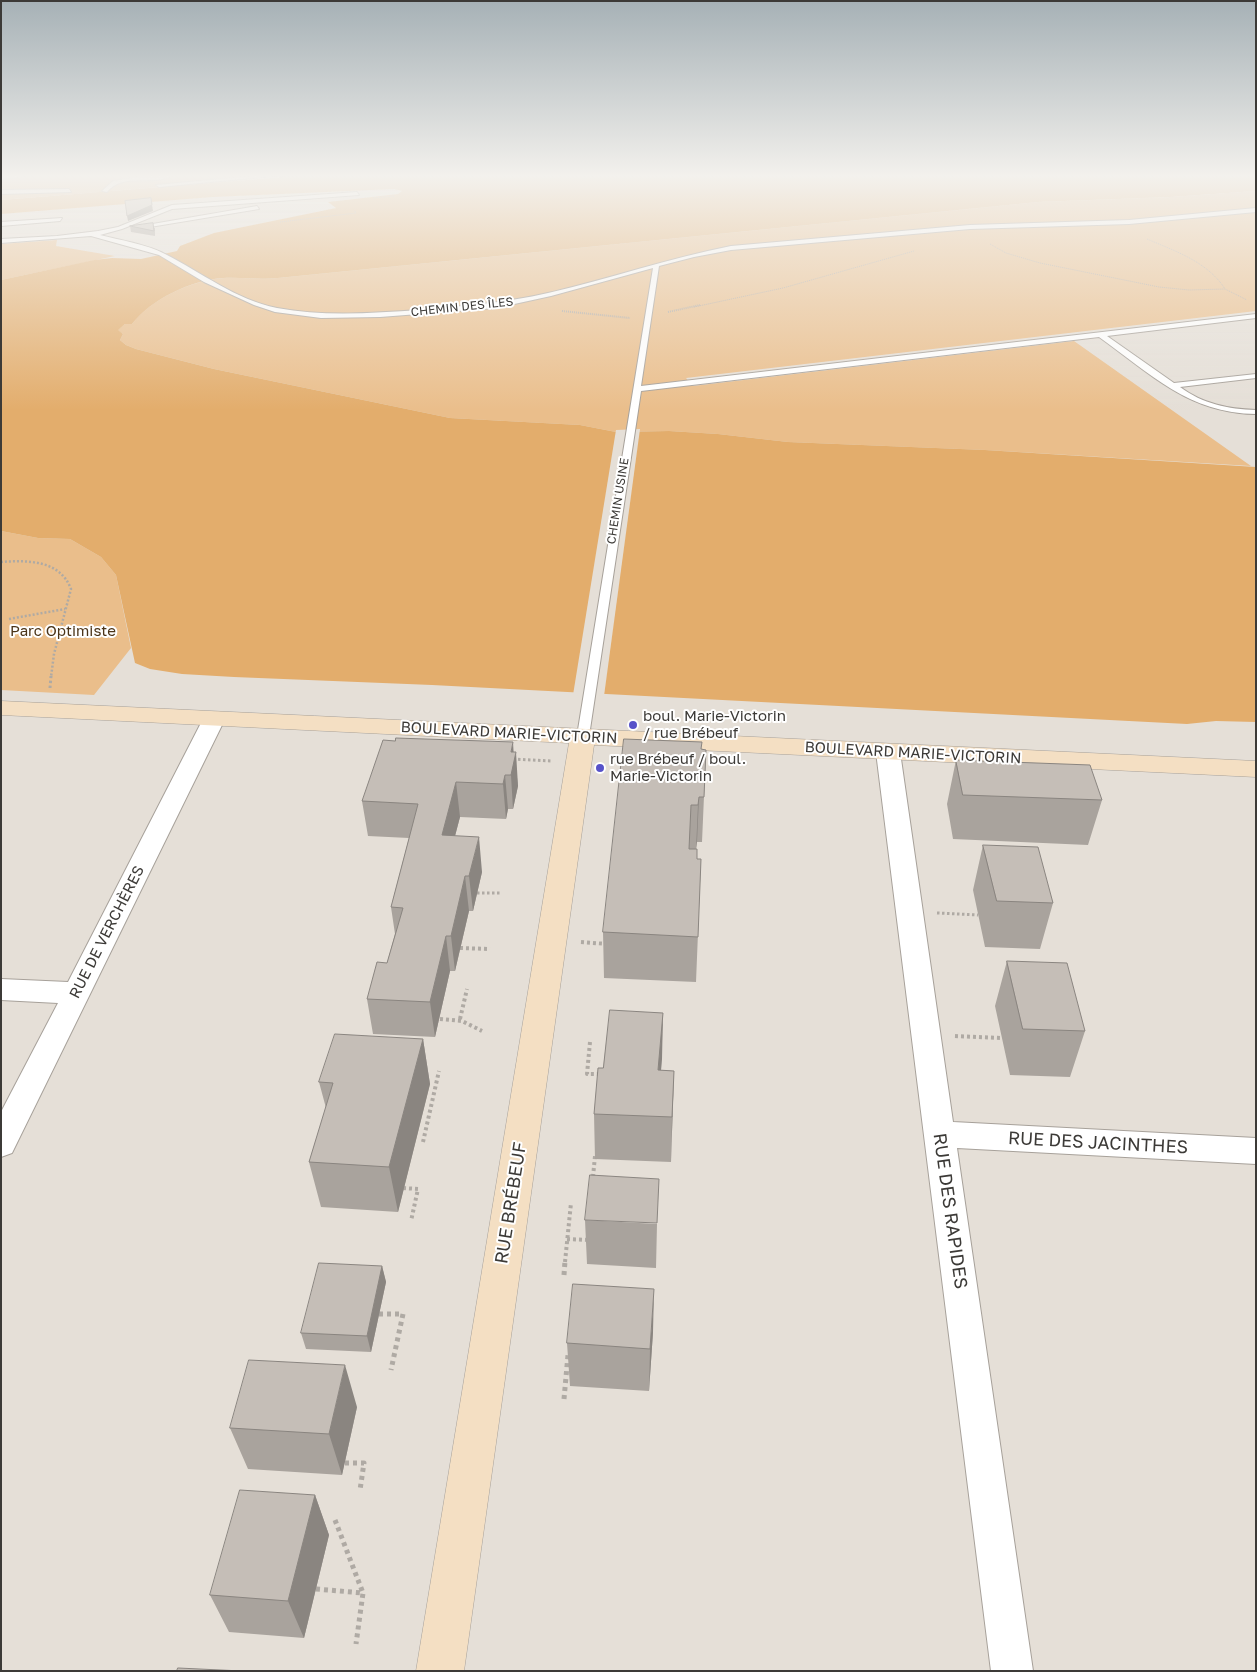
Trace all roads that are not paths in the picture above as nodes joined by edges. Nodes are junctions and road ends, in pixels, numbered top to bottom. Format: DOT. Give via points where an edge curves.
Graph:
graph roads {
  1 [pos="162,254"];
  2 [pos="698,254"];
  3 [pos="656,267"];
  4 [pos="1256,316"];
  5 [pos="1100,334"];
  6 [pos="1256,376"];
  7 [pos="1172,386"];
  8 [pos="636,388"];
  9 [pos="1256,412"];
  10 [pos="1,708"];
  11 [pos="214,719"];
  12 [pos="585,723"];
  13 [pos="888,752"];
  14 [pos="1256,769"];
  15 [pos="1,990"];
  16 [pos="77,993"];
  17 [pos="940,1134"];
  18 [pos="1,1144"];
  19 [pos="1256,1151"];
  20 [pos="440,1671"];
  21 [pos="1012,1671"];
  1 -- 3 [label="lane, CHEMIN DES ÎLES" via="206,281 256,304 321,316 496,306"];
  2 -- 3 [label="lane, CHEMIN DES ÎLES"];
  3 -- 8 [label="lane, CHEMIN USINE"];
  4 -- 5 [label="lane"];
  5 -- 7 [label="lane"];
  5 -- 8 [label="lane"];
  6 -- 7 [label="lane"];
  7 -- 9 [label="lane" via="1212,407"];
  8 -- 12 [label="lane, CHEMIN USINE"];
  10 -- 11 [label="street, BOULEVARD MARIE-VICTORIN"];
  11 -- 12 [label="street, BOULEVARD MARIE-VICTORIN"];
  11 -- 16 [label="street, RUE DE VERCHÈRES"];
  12 -- 13 [label="street, BOULEVARD MARIE-VICTORIN"];
  12 -- 20 [label="street, RUE BRÉBEUF"];
  13 -- 14 [label="street, BOULEVARD MARIE-VICTORIN"];
  13 -- 17 [label="street, RUE DES RAPIDES"];
  15 -- 16 [label="street"];
  16 -- 18 [label="street, RUE DE VERCHÈRES"];
  17 -- 19 [label="street, RUE DES JACINTHES"];
  17 -- 21 [label="street, RUE DES RAPIDES"];
}
